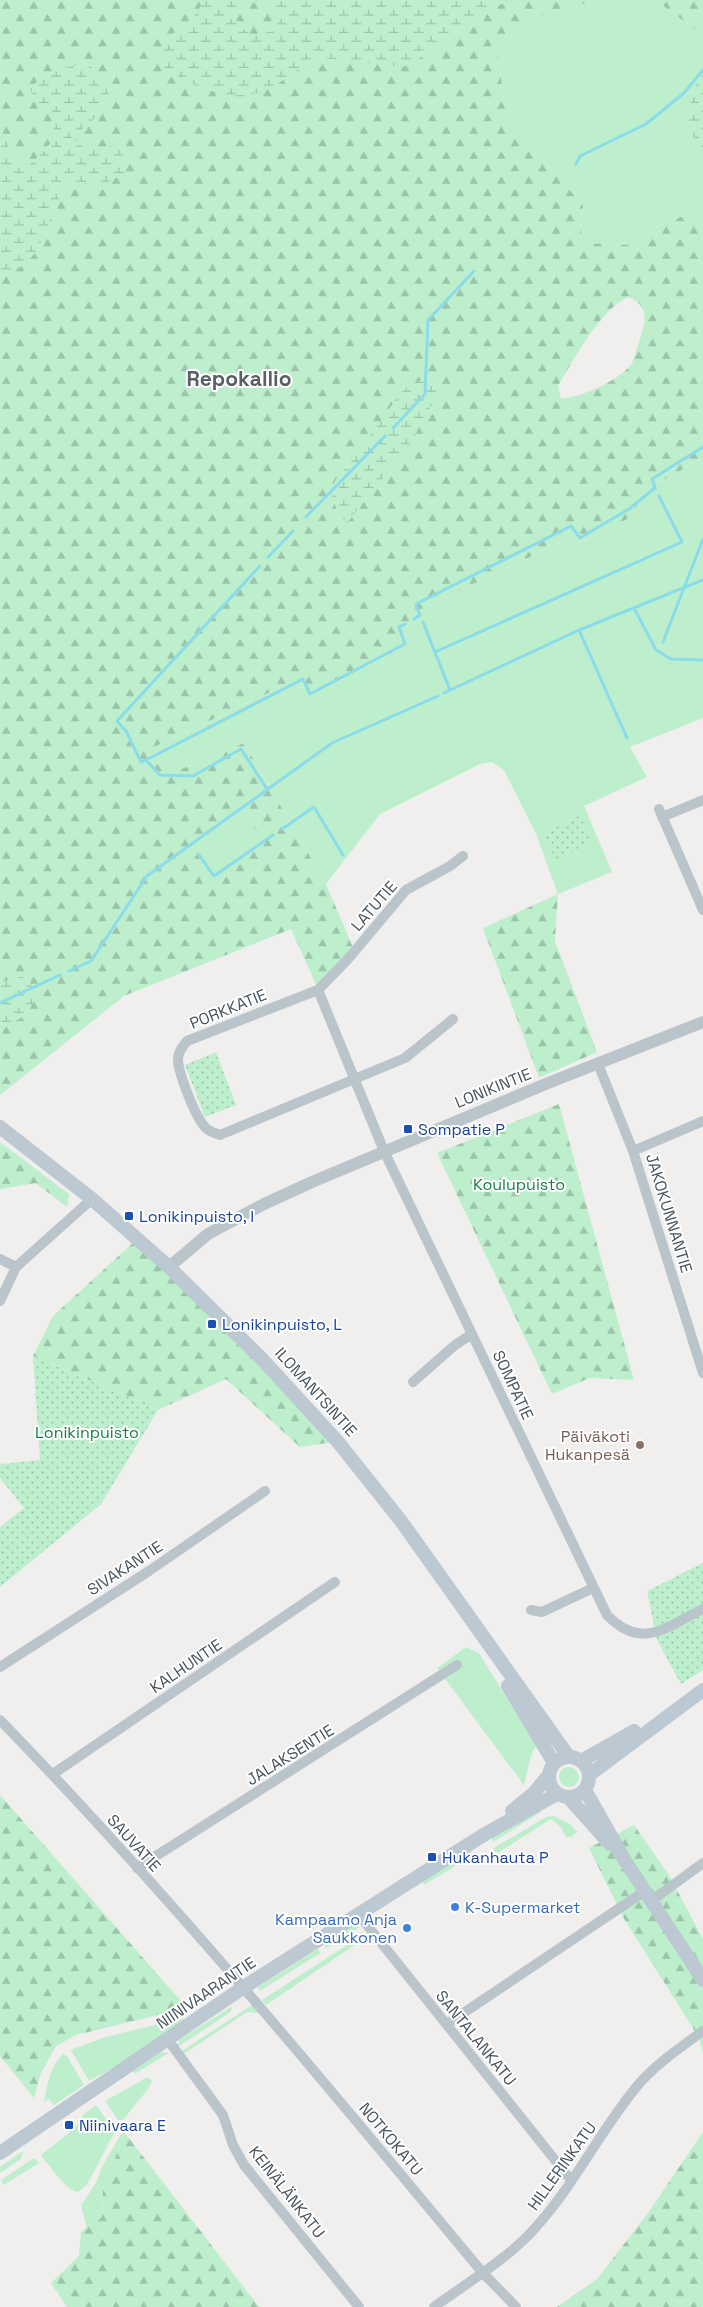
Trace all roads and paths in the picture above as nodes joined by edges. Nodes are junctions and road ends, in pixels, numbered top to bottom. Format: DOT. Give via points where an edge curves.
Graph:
graph roads {
  1 [pos="703,800"];
  2 [pos="463,856"];
  3 [pos="703,910"];
  4 [pos="318,990"];
  5 [pos="454,1019"];
  6 [pos="703,1022"];
  7 [pos="598,1064"];
  8 [pos="355,1080"];
  9 [pos="703,1121"];
  10 [pos="0,1127"];
  11 [pos="633,1150"];
  12 [pos="384,1151"];
  13 [pos="92,1199"];
  14 [pos="0,1259"];
  15 [pos="16,1267"];
  16 [pos="169,1267"];
  17 [pos="0,1301"];
  18 [pos="472,1334"];
  19 [pos="703,1373"];
  20 [pos="413,1382"];
  21 [pos="265,1491"];
  22 [pos="335,1582"];
  23 [pos="594,1588"];
  24 [pos="703,1609"];
  25 [pos="531,1610"];
  26 [pos="481,1634"];
  27 [pos="457,1665"];
  28 [pos="0,1667"];
  29 [pos="703,1690"];
  30 [pos="681,1706"];
  31 [pos="0,1720"];
  32 [pos="575,1759"];
  33 [pos="551,1769"];
  34 [pos="53,1774"];
  35 [pos="589,1775"];
  36 [pos="584,1790"];
  37 [pos="563,1796"];
  38 [pos="485,1834"];
  39 [pos="624,1859"];
  40 [pos="703,1863"];
  41 [pos="137,1868"];
  42 [pos="648,1896"];
  43 [pos="358,1915"];
  44 [pos="703,1980"];
  45 [pos="244,1987"];
  46 [pos="446,2024"];
  47 [pos="703,2031"];
  48 [pos="168,2040"];
  49 [pos="1,2151"];
  50 [pos="571,2180"];
  51 [pos="482,2272"];
  52 [pos="359,2307"];
  53 [pos="434,2307"];
  54 [pos="516,2307"];
  1 -- 3 [label="street" via="660,813"];
  2 -- 4 [label="street, LATUTIE" via="406,890"];
  4 -- 8 [label="street"];
  4 -- 8 [label="street, PORKKATIE" via="187,1042 181,1048 178,1058 180,1070 200,1120 212,1133 227,1134"];
  5 -- 8 [label="street" via="405,1058"];
  6 -- 7 [label="street, LONIKINTIE"];
  7 -- 11 [label="street, JAKOKUNNANTIE"];
  7 -- 12 [label="street, LONIKINTIE"];
  8 -- 12 [label="street"];
  9 -- 11 [label="street"];
  10 -- 13 [label="main road, ILOMANTSINTIE"];
  11 -- 19 [label="street, JAKOKUNNANTIE"];
  12 -- 16 [label="street, LONIKINTIE" via="264,1204 208,1234"];
  12 -- 18 [label="street, SOMPATIE"];
  13 -- 15 [label="street"];
  13 -- 16 [label="main road, ILOMANTSINTIE"];
  14 -- 15 [label="street"];
  15 -- 17 [label="street"];
  16 -- 26 [label="main road, ILOMANTSINTIE" via="262,1359 338,1442 401,1521"];
  18 -- 20 [label="street" via="455,1344"];
  18 -- 23 [label="street, SOMPATIE"];
  21 -- 28 [label="street, SIVAKANTIE"];
  22 -- 34 [label="street, KALHUNTIE"];
  23 -- 24 [label="street, SOMPATIE" via="607,1615 634,1634 654,1633"];
  23 -- 25 [label="street" via="542,1612"];
  26 -- 32 [label="main road, ILOMANTSINTIE" via="498,1654 528,1702"];
  26 -- 33 [label="main road, ILOMANTSINTIE"];
  27 -- 41 [label="street, JALAKSENTIE"];
  29 -- 30 [label="main road"];
  30 -- 32 [label="main road"];
  30 -- 35 [label="main road"];
  31 -- 34 [label="street, SAUVATIE"];
  32 -- 33 [label="main road" via="562,1758"];
  32 -- 35 [label="main road" via="586,1767"];
  33 -- 37 [label="main road" via="550,1786"];
  33 -- 38 [label="main road, NIINIVAARANTIE" via="534,1793"];
  34 -- 41 [label="street, SAUVATIE"];
  35 -- 36 [label="main road"];
  36 -- 37 [label="main road" via="577,1796"];
  36 -- 39 [label="main road"];
  37 -- 38 [label="main road, NIINIVAARANTIE"];
  37 -- 39 [label="main road"];
  38 -- 43 [label="main road, NIINIVAARANTIE"];
  39 -- 42 [label="main road"];
  40 -- 42 [label="street"];
  41 -- 45 [label="street, SAUVATIE"];
  42 -- 44 [label="main road"];
  42 -- 46 [label="street"];
  43 -- 45 [label="main road, NIINIVAARANTIE"];
  43 -- 46 [label="street, SANTALANKATU"];
  45 -- 48 [label="main road, NIINIVAARANTIE"];
  45 -- 51 [label="street, NOTKOKATU"];
  46 -- 50 [label="street, SANTALANKATU"];
  47 -- 50 [label="street, HILLERINKATU" via="639,2083"];
  48 -- 49 [label="main road, NIINIVAARANTIE"];
  48 -- 52 [label="street, KEINÄLÄNKATU" via="224,2115 233,2145 244,2166"];
  50 -- 51 [label="street, HILLERINKATU" via="534,2229"];
  51 -- 53 [label="street, HILLERINKATU"];
  51 -- 54 [label="street, NOTKOKATU"];
}
